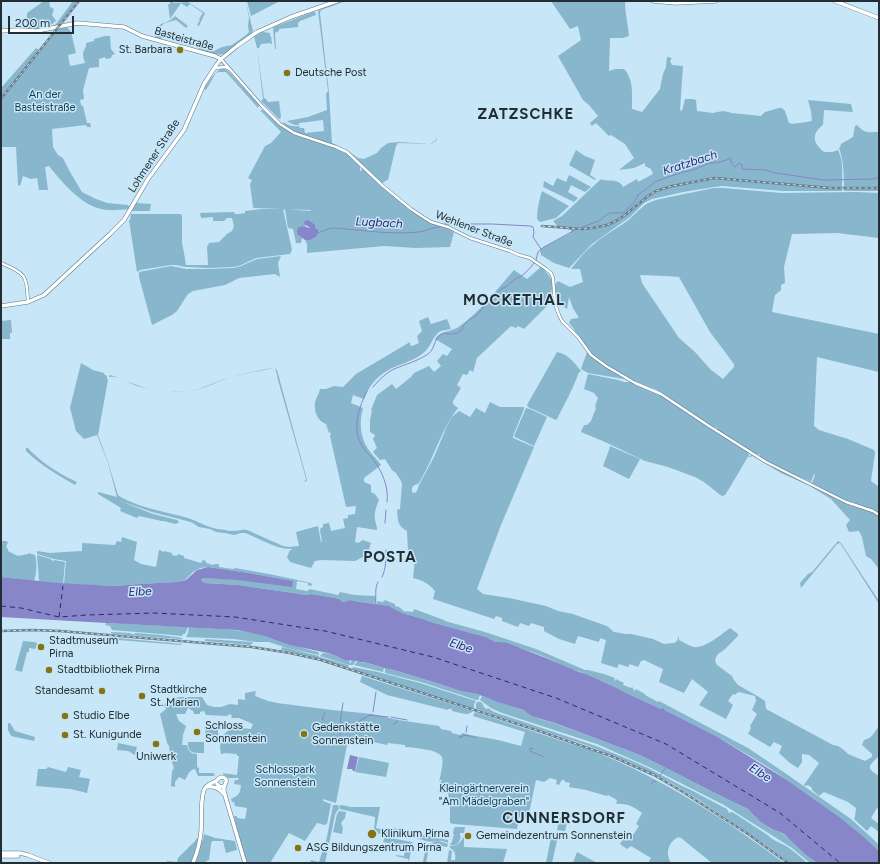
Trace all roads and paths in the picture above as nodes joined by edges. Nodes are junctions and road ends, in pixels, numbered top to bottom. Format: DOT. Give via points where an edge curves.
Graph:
graph roads {
  1 [pos="337,1"];
  2 [pos="653,1"];
  3 [pos="716,1"];
  4 [pos="836,1"];
  5 [pos="879,18"];
  6 [pos="1,31"];
  7 [pos="221,59"];
  8 [pos="215,68"];
  9 [pos="230,69"];
  10 [pos="1,263"];
  11 [pos="28,302"];
  12 [pos="1,306"];
  13 [pos="879,515"];
  14 [pos="217,783"];
  15 [pos="223,786"];
  16 [pos="208,787"];
  17 [pos="204,791"];
  18 [pos="225,794"];
  19 [pos="1,855"];
  20 [pos="47,863"];
  21 [pos="193,863"];
  22 [pos="244,863"];
  1 -- 7 [label="main road, Lohmener Straße" via="291,17 255,34"];
  2 -- 3 [label="main road"];
  4 -- 5 [label="main road"];
  6 -- 7 [label="main road, Basteistraße" via="37,31 77,23 124,27 145,37"];
  7 -- 8 [label="main road, Lohmener Straße"];
  7 -- 9 [label="street, Wehlener Straße"];
  8 -- 9 [label="street"];
  8 -- 11 [label="main road, Lohmener Straße" via="203,86 184,130 148,179 124,220 51,290 40,298"];
  9 -- 13 [label="street, Wehlener Straße" via="280,124 298,135 347,152 383,186 423,217 470,238 530,258 546,268 553,278 556,308 562,321 578,336 597,361 641,386 661,394 766,462"];
  10 -- 11 [label="street" via="18,271 24,277"];
  11 -- 12 [label="main road, Lohmener Straße"];
  14 -- 15 [label="main road"];
  14 -- 15 [label="main road" via="219,777 224,777 226,781"];
  14 -- 16 [label="main road"];
  14 -- 17 [label="main road" via="208,785"];
  15 -- 18 [label="main road"];
  16 -- 17 [label="main road"];
  16 -- 18 [label="main road" via="216,787"];
  17 -- 21 [label="main road" via="201,832"];
  18 -- 22 [label="main road"];
  19 -- 20 [label="main road" via="20,853"];
}
